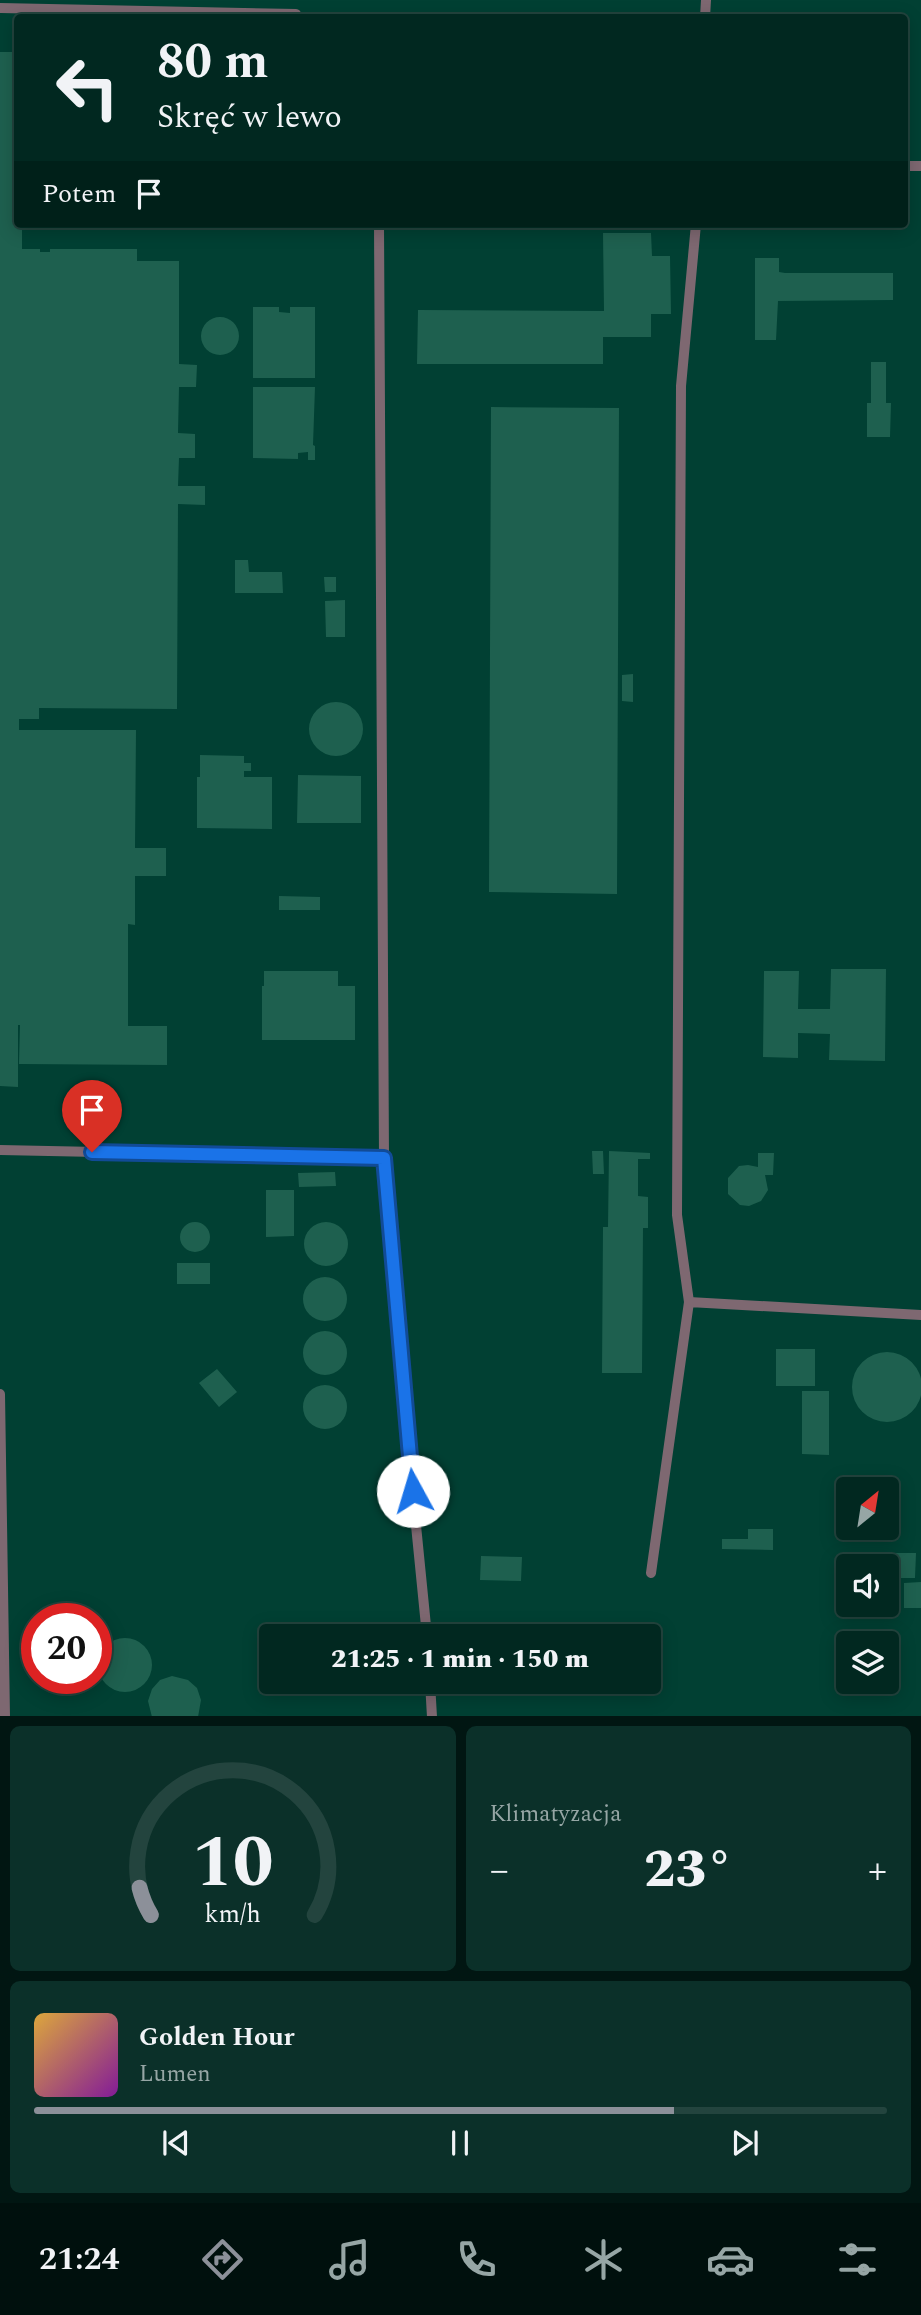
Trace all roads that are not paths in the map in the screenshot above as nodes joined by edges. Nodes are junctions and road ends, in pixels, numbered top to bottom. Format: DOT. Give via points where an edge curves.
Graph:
graph roads {
  1 [pos="0,8"];
  2 [pos="222,14"];
  3 [pos="379,228"];
  4 [pos="696,228"];
  5 [pos="0,1150"];
  6 [pos="384,1158"];
  7 [pos="689,1302"];
  8 [pos="921,1315"];
  9 [pos="0,1394"];
  10 [pos="651,1573"];
  11 [pos="426,1624"];
  12 [pos="431,1694"];
  13 [pos="5,1716"];
  14 [pos="432,1716"];
  1 -- 2 [label="lane"];
  3 -- 6 [label="lane"];
  4 -- 7 [label="lane" via="681,400 677,1216"];
  5 -- 6 [label="lane"];
  6 -- 11 [label="lane"];
  7 -- 8 [label="lane"];
  7 -- 10 [label="lane"];
  9 -- 13 [label="lane"];
  12 -- 14 [label="lane"];
}
